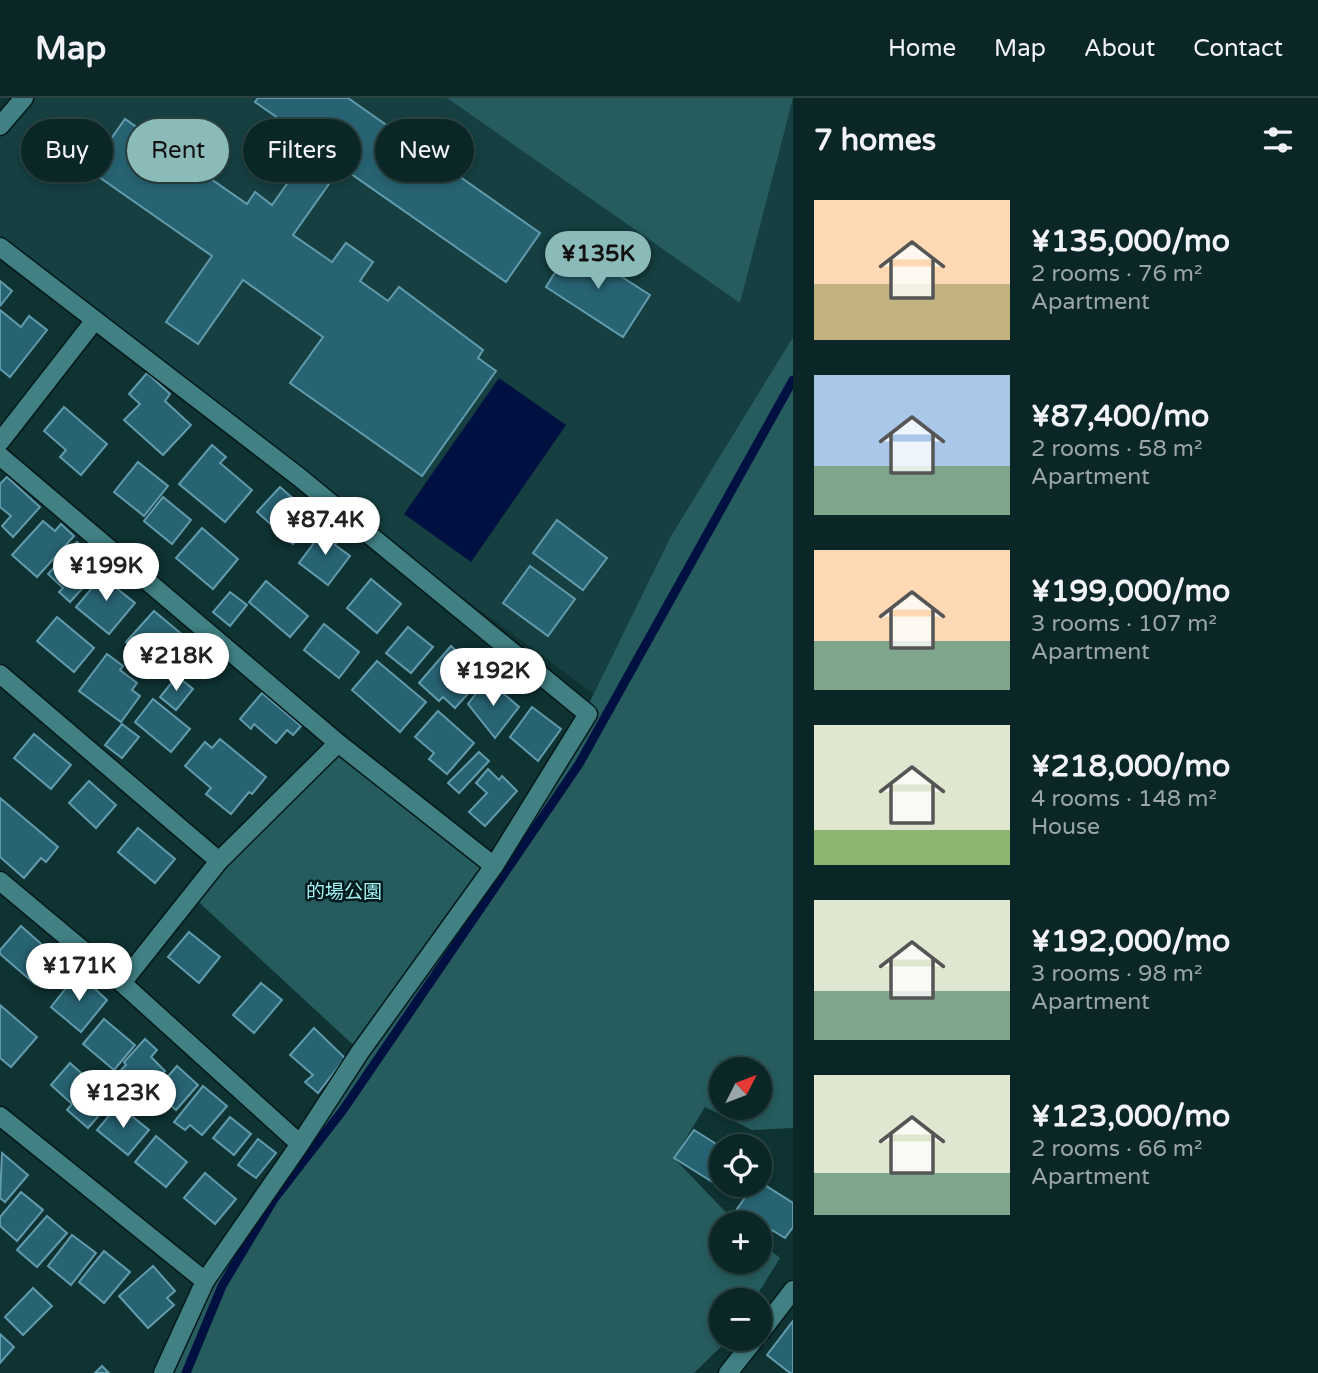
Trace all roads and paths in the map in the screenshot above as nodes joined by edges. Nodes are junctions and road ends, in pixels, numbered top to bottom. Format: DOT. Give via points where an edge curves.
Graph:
graph roads {
  1 [pos="24,98"];
  2 [pos="0,126"];
  3 [pos="0,247"];
  4 [pos="95,320"];
  5 [pos="0,442"];
  6 [pos="0,456"];
  7 [pos="0,674"];
  8 [pos="338,743"];
  9 [pos="219,861"];
  10 [pos="494,866"];
  11 [pos="0,881"];
  12 [pos="122,984"];
  13 [pos="0,1116"];
  14 [pos="300,1144"];
  15 [pos="205,1281"];
  16 [pos="793,1290"];
  17 [pos="772,1317"];
  18 [pos="745,1351"];
  19 [pos="163,1373"];
  20 [pos="728,1373"];
  1 -- 2 [label="street"];
  3 -- 4 [label="street"];
  4 -- 5 [label="street"];
  4 -- 10 [label="street" via="299,477 588,714"];
  6 -- 8 [label="street"];
  7 -- 9 [label="street"];
  8 -- 9 [label="street"];
  8 -- 10 [label="street"];
  9 -- 12 [label="street"];
  10 -- 14 [label="street"];
  11 -- 12 [label="street"];
  12 -- 14 [label="street"];
  13 -- 15 [label="street"];
  14 -- 15 [label="street"];
  15 -- 19 [label="street"];
  16 -- 17 [label="street"];
  18 -- 20 [label="street"];
}
